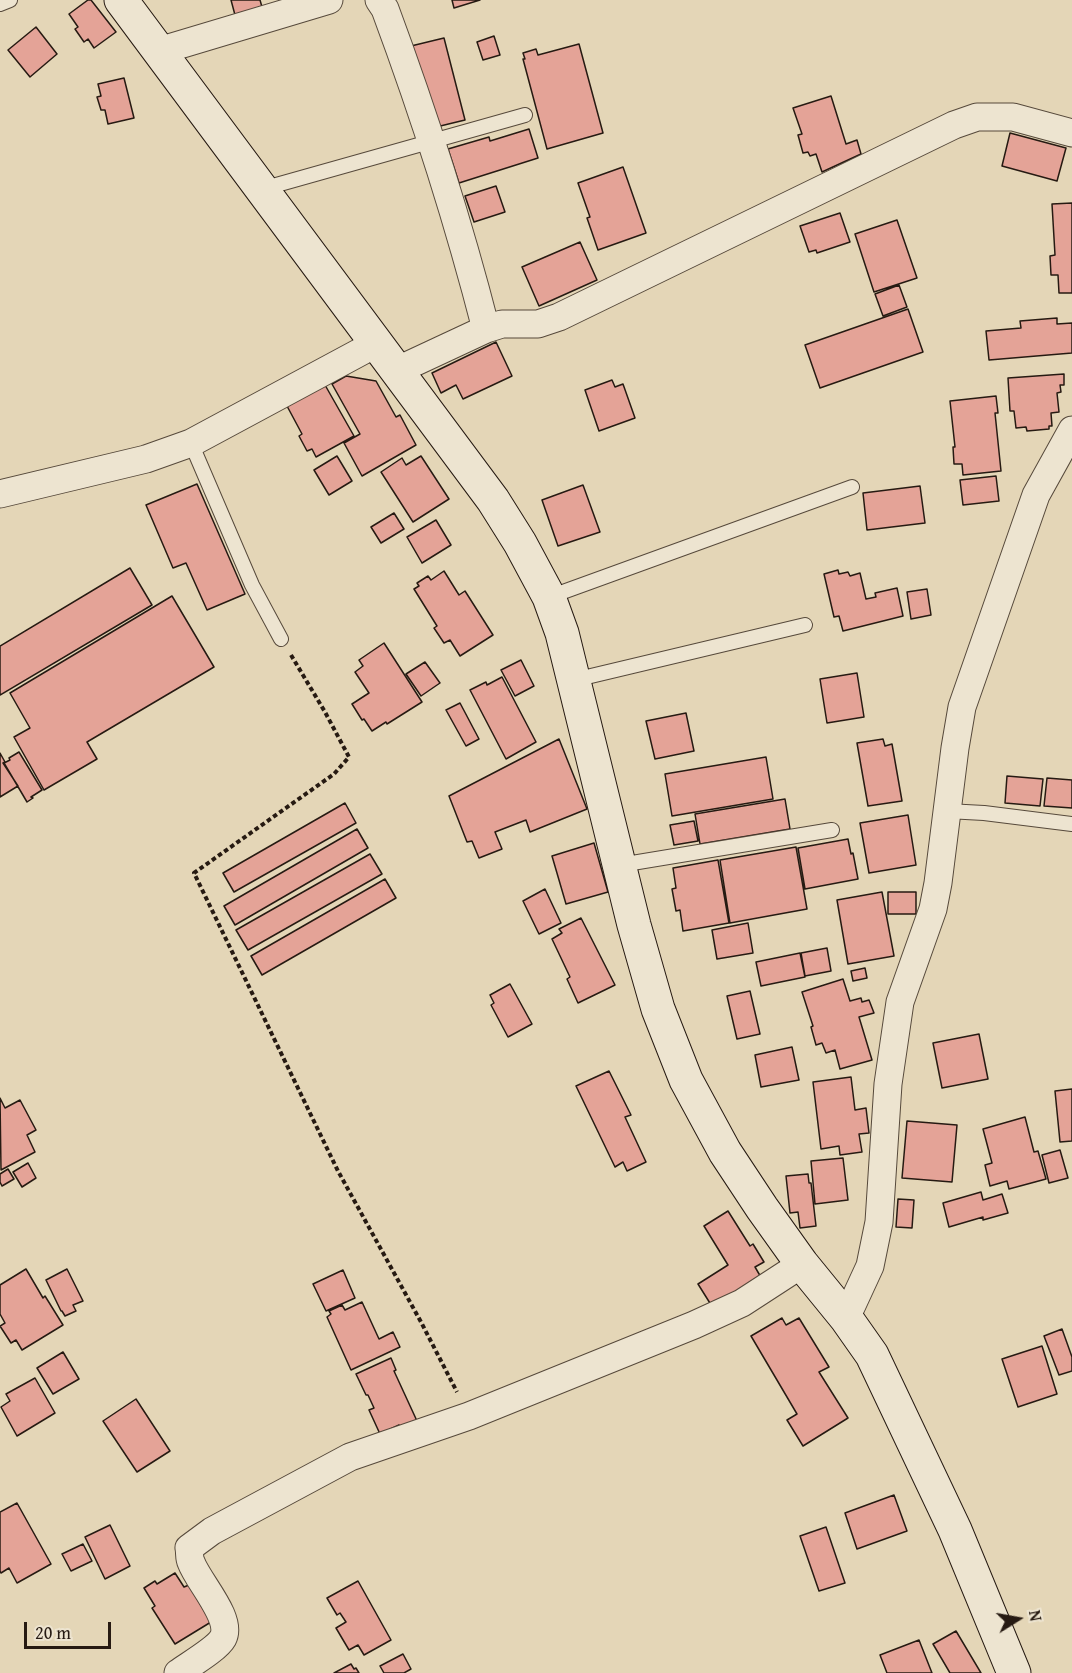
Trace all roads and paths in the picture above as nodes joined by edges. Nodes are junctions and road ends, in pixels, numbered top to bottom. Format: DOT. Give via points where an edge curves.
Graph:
graph roads {
  1 [pos="10,0"];
  2 [pos="121,0"];
  3 [pos="329,0"];
  4 [pos="379,0"];
  5 [pos="0,4"];
  6 [pos="159,51"];
  7 [pos="525,116"];
  8 [pos="1072,133"];
  9 [pos="432,143"];
  10 [pos="262,189"];
  11 [pos="486,329"];
  12 [pos="377,343"];
  13 [pos="396,371"];
  14 [pos="1072,430"];
  15 [pos="191,443"];
  16 [pos="852,487"];
  17 [pos="0,494"];
  18 [pos="549,597"];
  19 [pos="805,625"];
  20 [pos="281,639"];
  21 [pos="574,680"];
  22 [pos="947,810"];
  23 [pos="1072,824"];
  24 [pos="832,830"];
  25 [pos="620,865"];
  26 [pos="802,1264"];
  27 [pos="846,1318"];
  28 [pos="469,1416"];
  29 [pos="178,1673"];
  30 [pos="1014,1673"];
  1 -- 5 [label="lane"];
  2 -- 6 [label="street"];
  3 -- 6 [label="street"];
  4 -- 9 [label="street"];
  6 -- 10 [label="street"];
  7 -- 9 [label="lane"];
  8 -- 11 [label="street" via="1013,117 977,117 559,317 538,324 502,324"];
  9 -- 10 [label="lane"];
  9 -- 11 [label="street"];
  10 -- 12 [label="street"];
  11 -- 13 [label="street"];
  12 -- 13 [label="street"];
  12 -- 15 [label="street"];
  13 -- 18 [label="street" via="493,500"];
  14 -- 22 [label="street" via="1036,495 962,707"];
  15 -- 17 [label="street" via="146,459"];
  15 -- 20 [label="lane" via="252,585"];
  16 -- 18 [label="lane"];
  18 -- 21 [label="street"];
  19 -- 21 [label="lane"];
  20 -- 28 [label="path" via="349,757 334,774 194,873 338,1171"];
  21 -- 25 [label="street"];
  22 -- 23 [label="lane"];
  22 -- 27 [label="street" via="933,909 900,1002 888,1084 879,1222 870,1266"];
  24 -- 25 [label="lane"];
  25 -- 26 [label="street" via="658,1009 686,1080 725,1152"];
  26 -- 27 [label="street"];
  26 -- 28 [label="street" via="742,1303"];
  27 -- 30 [label="street" via="872,1355 897,1406 955,1530"];
  28 -- 29 [label="street" via="350,1457 212,1531 189,1548 190,1562 226,1629 222,1640"];
}
